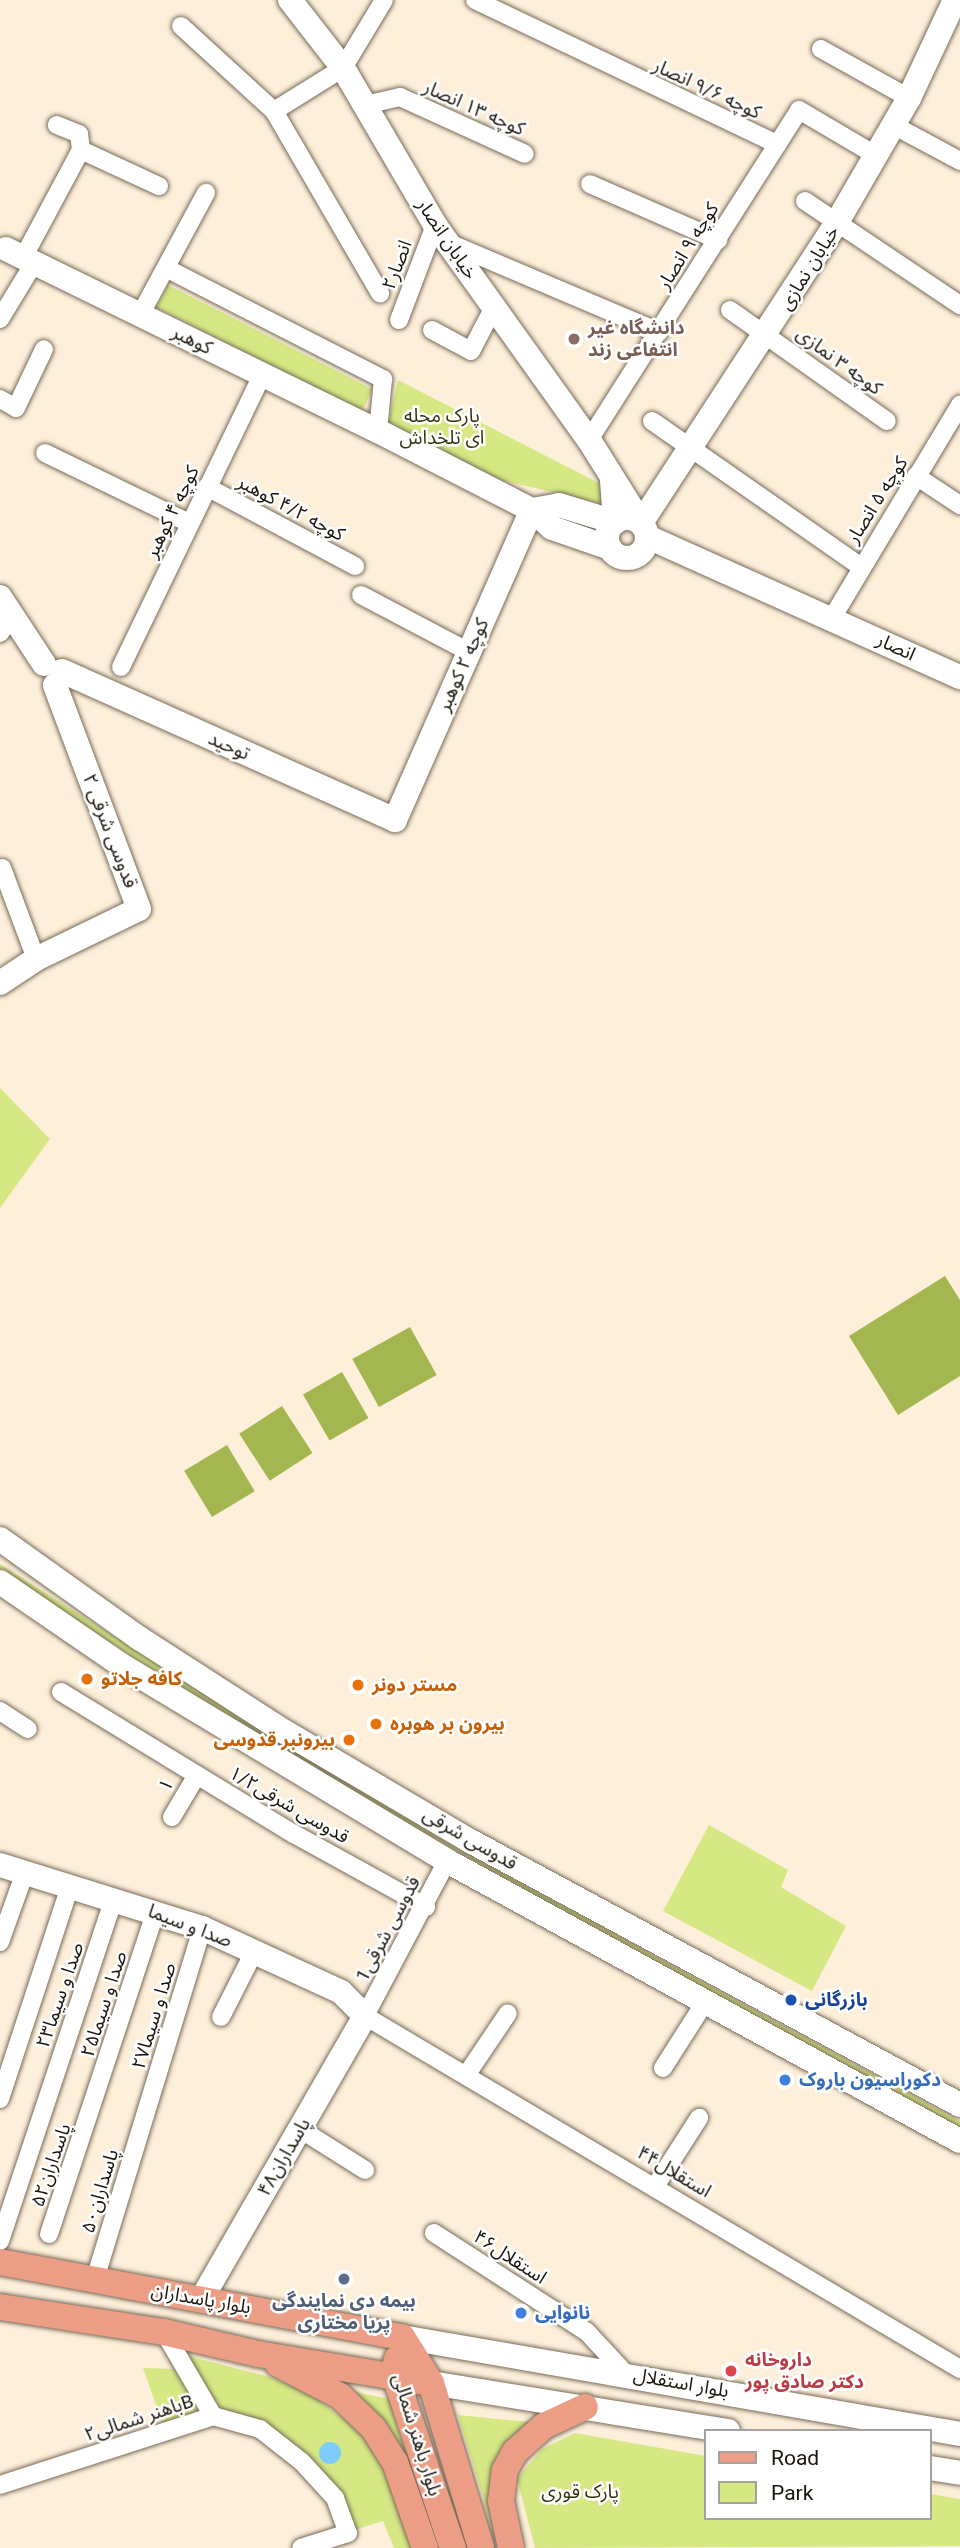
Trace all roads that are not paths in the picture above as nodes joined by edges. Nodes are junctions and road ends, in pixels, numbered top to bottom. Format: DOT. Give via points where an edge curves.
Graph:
graph roads {
  1 [pos="290,0"];
  2 [pos="384,0"];
  3 [pos="475,0"];
  4 [pos="955,0"];
  5 [pos="181,26"];
  6 [pos="821,49"];
  7 [pos="343,68"];
  8 [pos="909,98"];
  9 [pos="365,105"];
  10 [pos="274,111"];
  11 [pos="57,125"];
  12 [pos="893,125"];
  13 [pos="777,144"];
  14 [pos="81,150"];
  15 [pos="525,154"];
  16 [pos="877,156"];
  17 [pos="960,161"];
  18 [pos="590,184"];
  19 [pos="159,186"];
  20 [pos="206,193"];
  21 [pos="805,201"];
  22 [pos="836,224"];
  23 [pos="441,234"];
  24 [pos="718,240"];
  25 [pos="21,257"];
  26 [pos="166,268"];
  27 [pos="380,293"];
  28 [pos="960,305"];
  29 [pos="494,307"];
  30 [pos="730,310"];
  31 [pos="140,315"];
  32 [pos="0,319"];
  33 [pos="399,320"];
  34 [pos="432,330"];
  35 [pos="659,332"];
  36 [pos="767,334"];
  37 [pos="44,349"];
  38 [pos="262,375"];
  39 [pos="8,404"];
  40 [pos="960,405"];
  41 [pos="652,421"];
  42 [pos="887,421"];
  43 [pos="378,431"];
  44 [pos="589,440"];
  45 [pos="692,449"];
  46 [pos="45,453"];
  47 [pos="611,474"];
  48 [pos="916,476"];
  49 [pos="207,487"];
  50 [pos="960,505"];
  51 [pos="532,510"];
  52 [pos="615,522"];
  53 [pos="190,523"];
  54 [pos="644,530"];
  55 [pos="610,548"];
  56 [pos="355,566"];
  57 [pos="860,566"];
  58 [pos="361,595"];
  59 [pos="4,615"];
  60 [pos="832,618"];
  61 [pos="469,652"];
  62 [pos="121,667"];
  63 [pos="54,673"];
  64 [pos="960,677"];
  65 [pos="395,820"];
  66 [pos="2,868"];
  67 [pos="36,959"];
  68 [pos="0,983"];
  69 [pos="0,1539"];
  70 [pos="0,1582"];
  71 [pos="61,1692"];
  72 [pos="0,1711"];
  73 [pos="28,1728"];
  74 [pos="197,1775"];
  75 [pos="172,1817"];
  76 [pos="447,1861"];
  77 [pos="0,1865"];
  78 [pos="25,1872"];
  79 [pos="70,1886"];
  80 [pos="114,1899"];
  81 [pos="426,1907"];
  82 [pos="156,1911"];
  83 [pos="202,1928"];
  84 [pos="0,1942"];
  85 [pos="254,1952"];
  86 [pos="705,2002"];
  87 [pos="508,2012"];
  88 [pos="365,2016"];
  89 [pos="221,2017"];
  90 [pos="663,2068"];
  91 [pos="467,2074"];
  92 [pos="0,2099"];
  93 [pos="960,2105"];
  94 [pos="92,2110"];
  95 [pos="146,2116"];
  96 [pos="699,2118"];
  97 [pos="300,2129"];
  98 [pos="960,2141"];
  99 [pos="365,2170"];
  100 [pos="656,2185"];
  101 [pos="434,2233"];
  102 [pos="49,2234"];
  103 [pos="0,2241"];
  104 [pos="0,2262"];
  105 [pos="95,2279"];
  106 [pos="202,2298"];
  107 [pos="0,2307"];
  108 [pos="164,2332"];
  109 [pos="402,2337"];
  110 [pos="258,2354"];
  111 [pos="960,2369"];
  112 [pos="624,2372"];
  113 [pos="394,2373"];
  114 [pos="431,2382"];
  115 [pos="585,2407"];
  116 [pos="213,2416"];
  117 [pos="716,2429"];
  118 [pos="960,2434"];
  119 [pos="932,2468"];
  120 [pos="960,2473"];
  121 [pos="0,2485"];
  122 [pos="301,2548"];
  123 [pos="425,2548"];
  124 [pos="453,2548"];
  125 [pos="481,2548"];
  126 [pos="511,2548"];
  1 -- 7 [label="street, خیابان انصار"];
  2 -- 7 [label="street"];
  3 -- 13 [label="street, کوچه ۹/۶ انصار"];
  4 -- 8 [label="street, خیابان نمازی"];
  5 -- 10 [label="street"];
  6 -- 8 [label="street"];
  7 -- 9 [label="street, خیابان انصار"];
  7 -- 10 [label="street"];
  8 -- 12 [label="street, خیابان نمازی"];
  9 -- 15 [label="street, کوچه ۱۳ انصار" via="400,97"];
  9 -- 23 [label="street, خیابان انصار"];
  10 -- 27 [label="street"];
  11 -- 14 [label="street" via="79,134"];
  12 -- 16 [label="street, خیابان نمازی"];
  12 -- 17 [label="street"];
  13 -- 16 [label="street, کوچه ۹ انصار" via="799,110"];
  13 -- 24 [label="street, کوچه ۹ انصار"];
  14 -- 19 [label="street"];
  14 -- 25 [label="street"];
  16 -- 22 [label="street, خیابان نمازی"];
  18 -- 24 [label="street"];
  20 -- 26 [label="street"];
  21 -- 22 [label="street"];
  22 -- 28 [label="street"];
  22 -- 36 [label="street, خیابان نمازی"];
  23 -- 29 [label="street, خیابان انصار"];
  23 -- 33 [label="street, انصار۲"];
  23 -- 35 [label="street"];
  24 -- 35 [label="street, کوچه ۹ انصار"];
  25 -- 31 [label="street, کوهبر"];
  25 -- 32 [label="street"];
  26 -- 31 [label="street"];
  26 -- 43 [label="street" via="383,379"];
  29 -- 34 [label="street" via="471,351"];
  29 -- 44 [label="street, خیابان انصار"];
  30 -- 36 [label="street, کوچه ۳ نمازی"];
  31 -- 38 [label="street, کوهبر"];
  35 -- 44 [label="street, کوچه ۹ انصار"];
  36 -- 42 [label="street, کوچه ۳ نمازی"];
  36 -- 45 [label="street, خیابان نمازی"];
  37 -- 39 [label="street"];
  38 -- 43 [label="street, کوهبر"];
  38 -- 49 [label="street, کوچه ۴ کوهبر"];
  40 -- 48 [label="street, کوچه ۵ انصار"];
  41 -- 45 [label="street"];
  43 -- 51 [label="street, کوهبر"];
  44 -- 47 [label="street, خیابان انصار"];
  45 -- 54 [label="street, خیابان نمازی"];
  45 -- 57 [label="street"];
  46 -- 53 [label="street"];
  47 -- 52 [label="street, خیابان انصار"];
  47 -- 54 [label="street, خیابان انصار"];
  48 -- 50 [label="street"];
  48 -- 57 [label="street, کوچه ۵ انصار"];
  49 -- 53 [label="street, کوچه ۴ کوهبر"];
  49 -- 56 [label="street, کوچه ۴/۲ کوهبر"];
  51 -- 52 [label="street" via="559,505"];
  51 -- 55 [label="street, کوهبر" via="552,528"];
  51 -- 61 [label="street, کوچه ۲ کوهبر"];
  52 -- 54 [label="street" via="626,518"];
  52 -- 55 [label="street" via="607,537"];
  53 -- 62 [label="street, کوچه ۴ کوهبر"];
  54 -- 55 [label="street" via="644,550 633,557 620,556"];
  54 -- 60 [label="street"];
  57 -- 60 [label="street, کوچه ۵ انصار"];
  58 -- 61 [label="street"];
  59 -- 63 [label="street"];
  60 -- 64 [label="street, انصار"];
  61 -- 65 [label="street, کوچه ۲ کوهبر"];
  63 -- 65 [label="street, توحید"];
  63 -- 67 [label="street, قدوسی شرقی ۲" via="139,909"];
  66 -- 67 [label="street"];
  67 -- 68 [label="street, قدوسی شرقی ۲"];
  69 -- 93 [label="street, قدوسی شرقی" via="139,1638 332,1760 472,1842"];
  70 -- 76 [label="street, قدوسی شرقی" via="121,1665"];
  71 -- 74 [label="street, قدوسی شرقی۱/۲"];
  72 -- 73 [label="street"];
  74 -- 75 [label="street, ۱"];
  74 -- 81 [label="street, قدوسی شرقی۱/۲"];
  76 -- 81 [label="street, 1قدوسی شرقی"];
  76 -- 86 [label="street, قدوسی شرقی"];
  77 -- 78 [label="street, صدا و سیما"];
  78 -- 79 [label="street, صدا و سیما"];
  78 -- 84 [label="street"];
  79 -- 80 [label="street, صدا و سیما"];
  79 -- 92 [label="street"];
  80 -- 82 [label="street, صدا و سیما"];
  80 -- 103 [label="street, صدا و سیما۲۳"];
  81 -- 88 [label="street, 1قدوسی شرقی"];
  82 -- 83 [label="street, صدا و سیما"];
  82 -- 94 [label="street, صدا و سیما۲۵"];
  83 -- 85 [label="street, صدا و سیما"];
  83 -- 95 [label="street, صدا و سیما۲۷"];
  85 -- 88 [label="street, صدا و سیما" via="341,1992"];
  85 -- 89 [label="street"];
  86 -- 90 [label="street"];
  86 -- 98 [label="street, قدوسی شرقی"];
  87 -- 91 [label="street"];
  88 -- 91 [label="street, استقلال۴۴"];
  88 -- 97 [label="street, پاسداران۴۸"];
  91 -- 100 [label="street, استقلال۴۴"];
  94 -- 102 [label="street, پاسداران۵۲"];
  95 -- 105 [label="street, پاسداران۵۰"];
  96 -- 100 [label="street"];
  97 -- 99 [label="street"];
  97 -- 106 [label="street, پاسداران۴۸"];
  100 -- 111 [label="street, استقلال۴۴"];
  101 -- 112 [label="street, استقلال۴۶" via="587,2332"];
  104 -- 105 [label="main road, بلوار پاسداران"];
  105 -- 106 [label="main road, بلوار پاسداران"];
  106 -- 109 [label="main road, بلوار پاسداران"];
  107 -- 108 [label="main road, بلوار پاسداران"];
  108 -- 110 [label="main road, بلوار پاسداران"];
  108 -- 116 [label="street"];
  109 -- 112 [label="street, بلوار استقلال"];
  109 -- 113 [label="main road, بلوار باهنر شمالی"];
  109 -- 114 [label="main road, بلوار باهنر شمالی"];
  110 -- 113 [label="main road, بلوار پاسداران"];
  110 -- 123 [label="main road" via="340,2396 374,2429 396,2462"];
  112 -- 118 [label="street, بلوار استقلال"];
  113 -- 114 [label="main road, بلوار استقلال"];
  113 -- 124 [label="main road, بلوار باهنر شمالی"];
  114 -- 115 [label="street, بلوار استقلال"];
  114 -- 125 [label="main road, بلوار باهنر شمالی"];
  115 -- 117 [label="street, بلوار استقلال"];
  115 -- 126 [label="main road" via="544,2426 515,2452 505,2470 501,2501"];
  116 -- 121 [label="street, باهنر شمالی۲B"];
  116 -- 122 [label="street" via="260,2428 302,2462 335,2498 348,2533"];
  119 -- 120 [label="street"];
}
